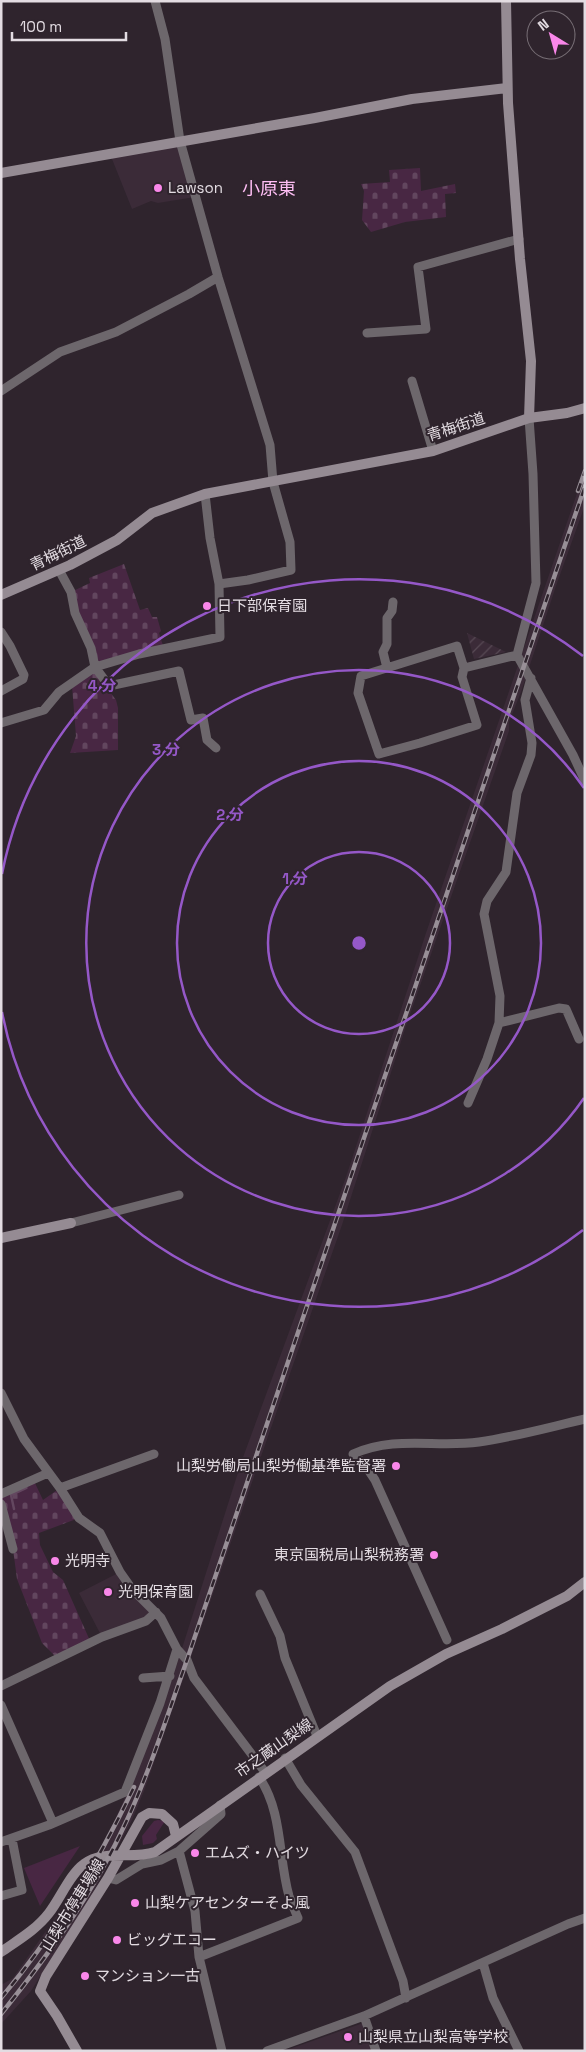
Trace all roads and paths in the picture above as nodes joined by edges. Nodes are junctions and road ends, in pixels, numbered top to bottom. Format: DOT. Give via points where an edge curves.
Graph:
graph roads {
  1 [pos="155,1"];
  2 [pos="506,1"];
  3 [pos="507,88"];
  4 [pos="180,141"];
  5 [pos="1,174"];
  6 [pos="519,239"];
  7 [pos="218,277"];
  8 [pos="367,333"];
  9 [pos="412,380"];
  10 [pos="1,391"];
  11 [pos="585,408"];
  12 [pos="529,418"];
  13 [pos="433,451"];
  14 [pos="273,482"];
  15 [pos="205,494"];
  16 [pos="59,570"];
  17 [pos="219,584"];
  18 [pos="1,595"];
  19 [pos="393,602"];
  20 [pos="1,632"];
  21 [pos="518,655"];
  22 [pos="95,667"];
  23 [pos="387,668"];
  24 [pos="464,668"];
  25 [pos="531,678"];
  26 [pos="1,691"];
  27 [pos="1,723"];
  28 [pos="216,748"];
  29 [pos="585,781"];
  30 [pos="498,1023"];
  31 [pos="579,1039"];
  32 [pos="468,1103"];
  33 [pos="180,1194"];
  34 [pos="71,1223"];
  35 [pos="1,1238"];
  36 [pos="1,1393"];
  37 [pos="585,1418"];
  38 [pos="154,1454"];
  39 [pos="48,1473"];
  40 [pos="60,1488"];
  41 [pos="1,1494"];
  42 [pos="1,1504"];
  43 [pos="13,1549"];
  44 [pos="585,1582"];
  45 [pos="260,1594"];
  46 [pos="156,1612"];
  47 [pos="447,1640"];
  48 [pos="177,1648"];
  49 [pos="170,1676"];
  50 [pos="142,1678"];
  51 [pos="1,1686"];
  52 [pos="1,1705"];
  53 [pos="317,1736"];
  54 [pos="285,1758"];
  55 [pos="262,1775"];
  56 [pos="220,1805"];
  57 [pos="53,1823"];
  58 [pos="176,1836"];
  59 [pos="12,1839"];
  60 [pos="1,1842"];
  61 [pos="179,1851"];
  62 [pos="108,1878"];
  63 [pos="1,1896"];
  64 [pos="585,1918"];
  65 [pos="1,1952"];
  66 [pos="199,1956"];
  67 [pos="483,1963"];
  68 [pos="406,1998"];
  69 [pos="364,2016"];
  70 [pos="77,2051"];
  71 [pos="222,2051"];
  72 [pos="267,2051"];
  73 [pos="376,2051"];
  74 [pos="519,2051"];
  1 -- 4 [label="street" via="165,39"];
  2 -- 3 [label="main road"];
  3 -- 4 [label="main road" via="412,98"];
  3 -- 6 [label="main road"];
  4 -- 5 [label="main road"];
  4 -- 7 [label="street"];
  6 -- 8 [label="street" via="418,267 426,329"];
  6 -- 12 [label="main road" via="531,361"];
  7 -- 10 [label="street" via="116,332 60,352"];
  7 -- 14 [label="street" via="270,445"];
  9 -- 13 [label="street"];
  11 -- 12 [label="main road, 青梅街道"];
  12 -- 13 [label="main road, 青梅街道"];
  12 -- 21 [label="street" via="536,584"];
  13 -- 14 [label="main road, 青梅街道"];
  14 -- 15 [label="main road, 青梅街道"];
  14 -- 17 [label="street" via="290,542 291,570"];
  15 -- 16 [label="main road, 青梅街道" via="152,513 117,540"];
  15 -- 17 [label="street"];
  16 -- 18 [label="main road, 青梅街道"];
  16 -- 22 [label="street" via="71,592 75,613"];
  17 -- 22 [label="street" via="220,637"];
  19 -- 23 [label="street" via="392,611 386,618 387,644 383,652"];
  20 -- 26 [label="street" via="24,675 23,679"];
  21 -- 24 [label="street"];
  21 -- 25 [label="street"];
  22 -- 27 [label="street" via="59,692 44,710"];
  22 -- 28 [label="street" via="109,686 179,671 191,720 203,718 207,740"];
  23 -- 24 [label="street" via="457,646"];
  23 -- 24 [label="street" via="360,676 358,693 378,754 477,725 462,677"];
  25 -- 29 [label="street"];
  25 -- 30 [label="street" via="524,700 532,743 531,755 517,793 506,872 485,908 500,996"];
  30 -- 31 [label="street" via="566,1009"];
  30 -- 32 [label="street" via="488,1059"];
  33 -- 34 [label="street"];
  34 -- 35 [label="main road"];
  36 -- 39 [label="street" via="24,1439"];
  37 -- 47 [label="street" via="480,1442 405,1442 367,1448 353,1454 375,1480"];
  38 -- 40 [label="street"];
  39 -- 40 [label="street"];
  39 -- 41 [label="street"];
  40 -- 46 [label="street" via="79,1518 100,1533 132,1589"];
  42 -- 43 [label="street"];
  44 -- 53 [label="main road, 市之蔵山梨線" via="567,1596 446,1654 390,1686"];
  45 -- 53 [label="street" via="280,1636 285,1658"];
  46 -- 48 [label="street"];
  46 -- 51 [label="street" via="146,1620"];
  48 -- 49 [label="street"];
  48 -- 55 [label="street" via="187,1660 194,1678"];
  49 -- 50 [label="street"];
  49 -- 57 [label="street" via="125,1792"];
  52 -- 57 [label="street"];
  53 -- 54 [label="main road, 市之蔵山梨線"];
  54 -- 55 [label="main road, 市之蔵山梨線"];
  54 -- 68 [label="street" via="301,1785 355,1852"];
  55 -- 56 [label="main road, 市之蔵山梨線"];
  55 -- 66 [label="street" via="273,1805 289,1896 298,1918"];
  56 -- 58 [label="main road, 市之蔵山梨線"];
  56 -- 61 [label="street" via="221,1814"];
  57 -- 59 [label="street"];
  58 -- 62 [label="main road, 山梨市停車場線" via="167,1816 155,1812 146,1814 137,1824"];
  58 -- 65 [label="main road, 市之蔵山梨線" via="148,1854 91,1860 78,1870 38,1925"];
  59 -- 60 [label="street"];
  59 -- 63 [label="street" via="22,1890"];
  61 -- 62 [label="street" via="161,1860 142,1864 116,1880"];
  61 -- 66 [label="street" via="195,1911"];
  62 -- 70 [label="main road, 山梨市停車場線" via="40,1991"];
  64 -- 67 [label="street"];
  66 -- 71 [label="street"];
  67 -- 68 [label="street"];
  67 -- 74 [label="street" via="493,1998"];
  68 -- 69 [label="street"];
  69 -- 72 [label="street"];
  69 -- 73 [label="street"];
}
